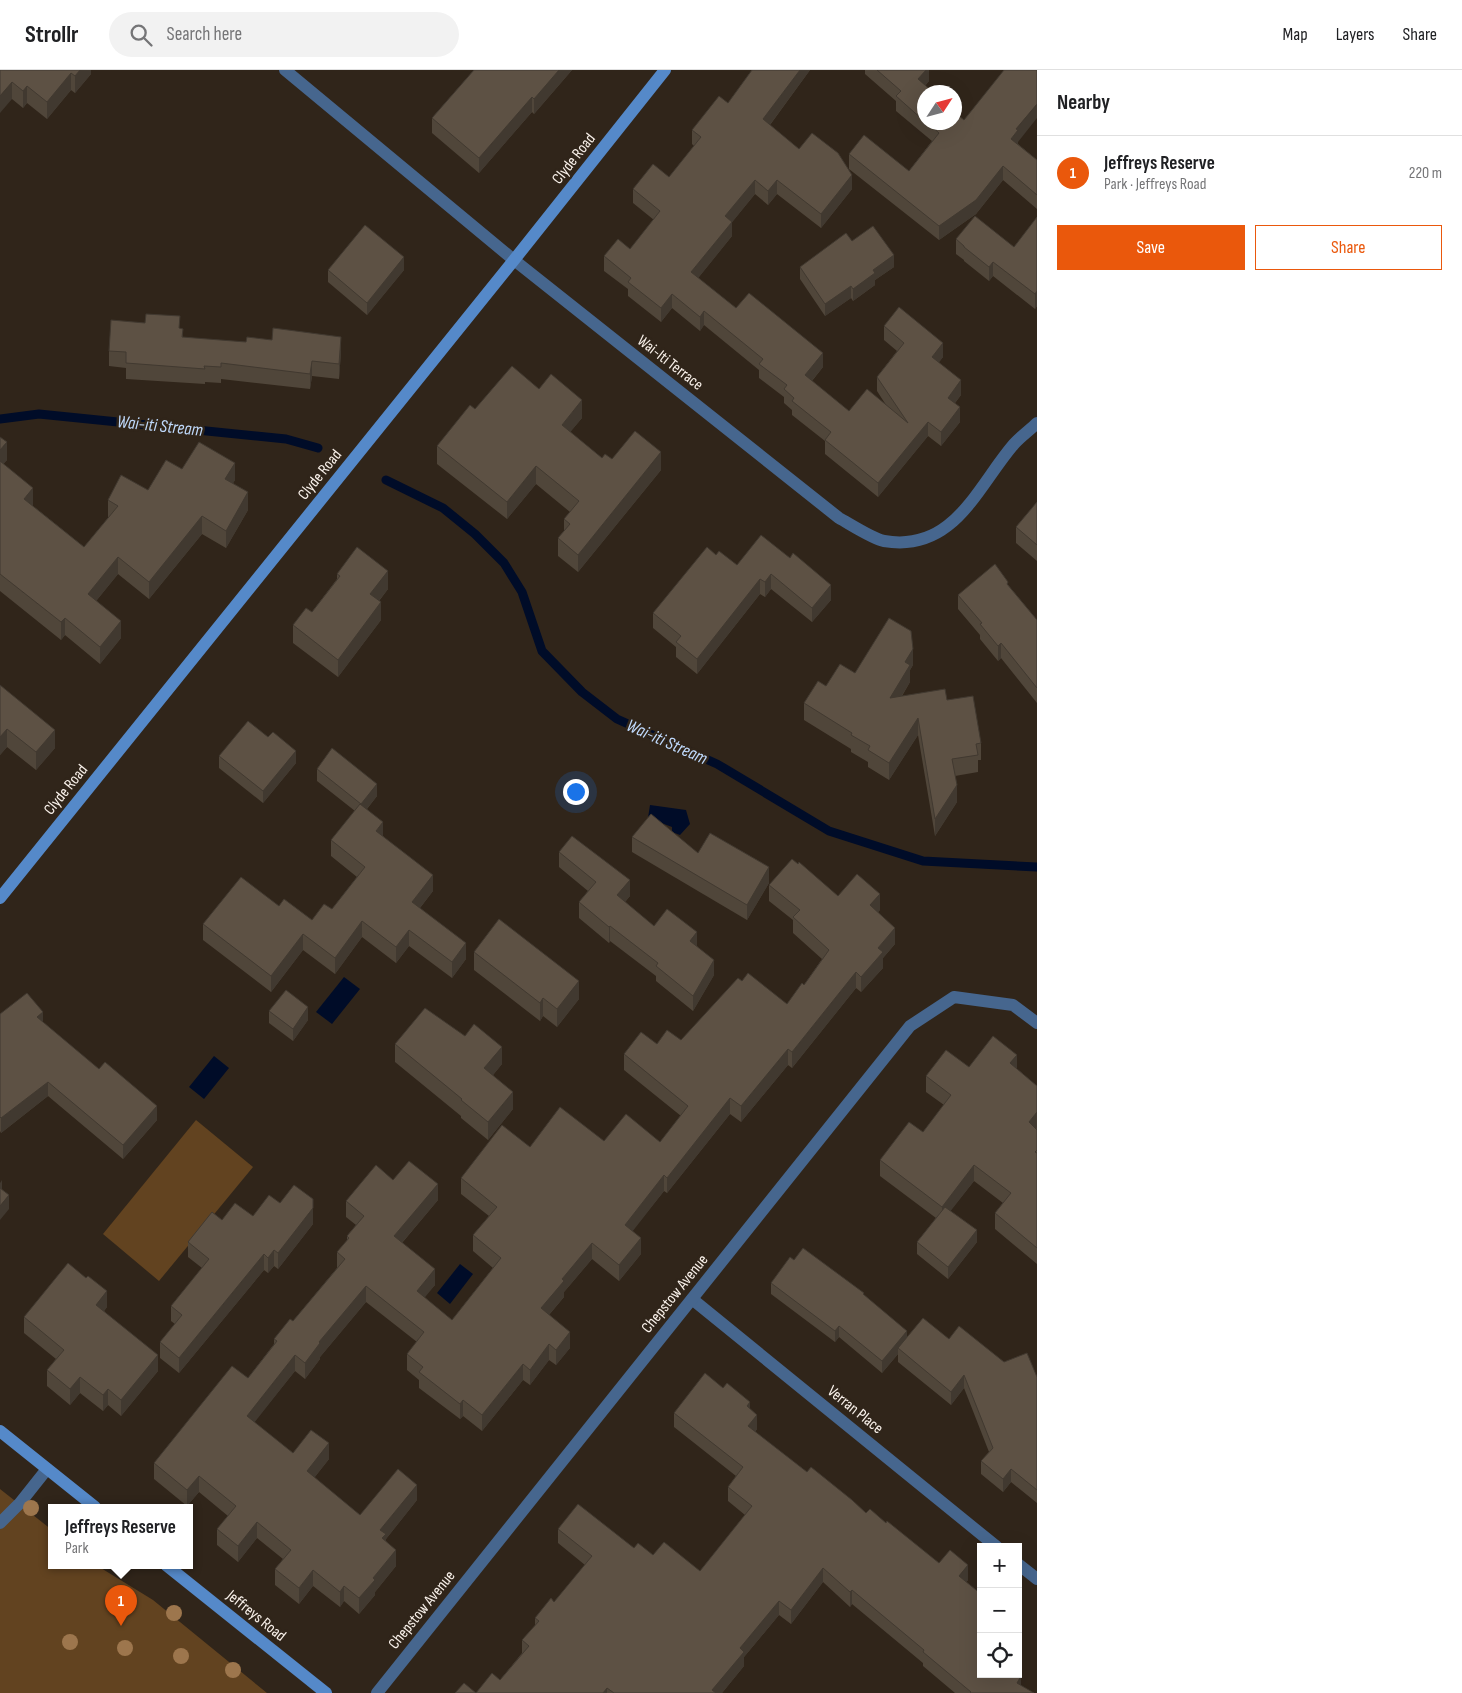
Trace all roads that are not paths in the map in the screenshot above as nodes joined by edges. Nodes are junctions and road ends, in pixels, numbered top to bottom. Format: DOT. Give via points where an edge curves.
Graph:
graph roads {
  1 [pos="285,70"];
  2 [pos="665,70"];
  3 [pos="514,260"];
  4 [pos="1037,423"];
  5 [pos="0,898"];
  6 [pos="1037,1023"];
  7 [pos="692,1299"];
  8 [pos="0,1431"];
  9 [pos="47,1469"];
  10 [pos="91,1504"];
  11 [pos="0,1523"];
  12 [pos="992,1543"];
  13 [pos="1022,1567"];
  14 [pos="171,1569"];
  15 [pos="1037,1579"];
  16 [pos="326,1693"];
  17 [pos="377,1693"];
  1 -- 3 [label="street, Wai-Iti Terrace"];
  2 -- 3 [label="street, Clyde Road"];
  3 -- 4 [label="street, Wai-Iti Terrace" via="839,518 882,541 910,542 938,533 962,515 1015,443"];
  3 -- 5 [label="street, Clyde Road"];
  6 -- 7 [label="street, Chepstow Avenue" via="1013,1006 954,996 910,1026"];
  7 -- 12 [label="street, Verran Place"];
  7 -- 17 [label="street, Chepstow Avenue"];
  8 -- 9 [label="street"];
  9 -- 10 [label="street"];
  9 -- 11 [label="street"];
  13 -- 15 [label="street"];
  14 -- 16 [label="street, Jeffreys Road"];
}
